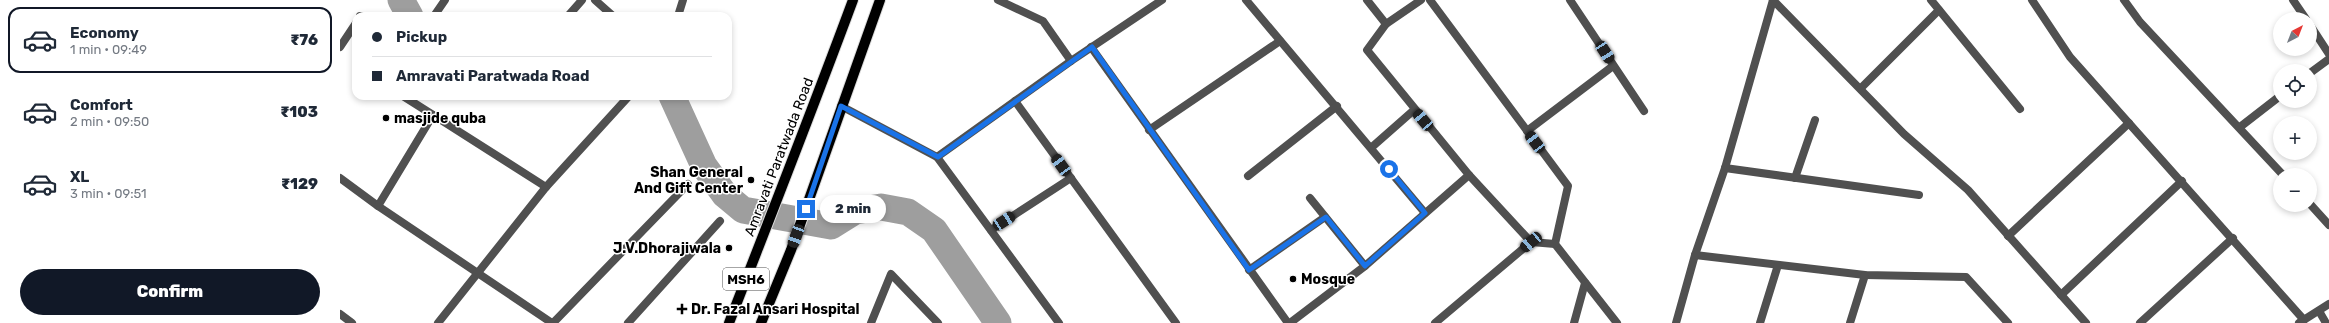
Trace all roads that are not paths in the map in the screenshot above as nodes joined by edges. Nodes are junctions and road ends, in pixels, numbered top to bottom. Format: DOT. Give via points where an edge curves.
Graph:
graph roads {
  1 [pos="445,0"];
  2 [pos="582,0"];
  3 [pos="595,0"];
  4 [pos="684,0"];
  5 [pos="853,0"];
  6 [pos="880,0"];
  7 [pos="998,0"];
  8 [pos="1162,0"];
  9 [pos="1246,0"];
  10 [pos="1367,0"];
  11 [pos="1421,0"];
  12 [pos="1430,0"];
  13 [pos="1570,0"];
  14 [pos="1773,0"];
  15 [pos="1931,0"];
  16 [pos="2032,0"];
  17 [pos="2124,0"];
  18 [pos="2293,0"];
  19 [pos="1940,10"];
  20 [pos="437,12"];
  21 [pos="572,12"];
  22 [pos="608,12"];
  23 [pos="680,12"];
  24 [pos="2301,12"];
  25 [pos="1386,24"];
  26 [pos="352,29"];
  27 [pos="2317,36"];
  28 [pos="1280,40"];
  29 [pos="340,47"];
  30 [pos="1092,47"];
  31 [pos="2329,54"];
  32 [pos="2329,59"];
  33 [pos="1071,61"];
  34 [pos="1613,66"];
  35 [pos="2317,68"];
  36 [pos="1861,88"];
  37 [pos="409,100"];
  38 [pos="625,100"];
  39 [pos="1015,101"];
  40 [pos="2273,101"];
  41 [pos="841,106"];
  42 [pos="1338,106"];
  43 [pos="1414,110"];
  44 [pos="2020,110"];
  45 [pos="1644,111"];
  46 [pos="433,115"];
  47 [pos="1815,120"];
  48 [pos="2129,123"];
  49 [pos="2240,127"];
  50 [pos="1149,130"];
  51 [pos="1527,131"];
  52 [pos="1372,147"];
  53 [pos="938,157"];
  54 [pos="1725,168"];
  55 [pos="2277,168"];
  56 [pos="1469,175"];
  57 [pos="1248,176"];
  58 [pos="340,178"];
  59 [pos="1071,178"];
  60 [pos="1795,178"];
  61 [pos="2182,181"];
  62 [pos="688,184"];
  63 [pos="546,188"];
  64 [pos="1919,194"];
  65 [pos="1310,198"];
  66 [pos="378,206"];
  67 [pos="2317,212"];
  68 [pos="1425,213"];
  69 [pos="1326,217"];
  70 [pos="720,221"];
  71 [pos="2329,225"];
  72 [pos="991,230"];
  73 [pos="2008,236"];
  74 [pos="2233,238"];
  75 [pos="1531,242"];
  76 [pos="1555,244"];
  77 [pos="1695,255"];
  78 [pos="1778,265"];
  79 [pos="1365,266"];
  80 [pos="1249,270"];
  81 [pos="476,273"];
  82 [pos="1865,275"];
  83 [pos="1585,283"];
  84 [pos="2061,294"];
  85 [pos="2329,304"];
  86 [pos="2319,311"];
  87 [pos="340,314"];
  88 [pos="2302,321"];
  89 [pos="352,323"];
  90 [pos="438,323"];
  91 [pos="552,323"];
  92 [pos="628,323"];
  93 [pos="729,323"];
  94 [pos="761,323"];
  95 [pos="870,323"];
  96 [pos="938,323"];
  97 [pos="1059,323"];
  98 [pos="1176,323"];
  99 [pos="1289,323"];
  100 [pos="1435,323"];
  101 [pos="1574,323"];
  102 [pos="1616,323"];
  103 [pos="1676,323"];
  104 [pos="1760,323"];
  105 [pos="1850,323"];
  106 [pos="2008,323"];
  107 [pos="2086,323"];
  108 [pos="2140,323"];
  109 [pos="2326,323"];
  1 -- 20 [label="street"];
  2 -- 21 [label="street"];
  3 -- 22 [label="street"];
  4 -- 23 [label="street"];
  5 -- 93 [label="main road, Amravati Paratwada Road / MSH6"];
  6 -- 41 [label="main road, MSH6"];
  7 -- 33 [label="street" via="1043,21"];
  8 -- 30 [label="street"];
  9 -- 28 [label="street"];
  10 -- 25 [label="street"];
  11 -- 25 [label="street"];
  12 -- 51 [label="street"];
  13 -- 34 [label="street"];
  14 -- 36 [label="street"];
  14 -- 54 [label="street"];
  15 -- 19 [label="street"];
  16 -- 48 [label="street" via="2070,57"];
  17 -- 49 [label="street" via="2140,22"];
  18 -- 24 [label="street"];
  19 -- 36 [label="street"];
  19 -- 44 [label="street"];
  25 -- 43 [label="street" via="1367,50"];
  26 -- 29 [label="street"];
  27 -- 31 [label="street"];
  28 -- 42 [label="street"];
  28 -- 50 [label="street"];
  30 -- 33 [label="street"];
  30 -- 50 [label="street"];
  32 -- 35 [label="street"];
  33 -- 39 [label="street"];
  34 -- 45 [label="street"];
  34 -- 51 [label="street"];
  36 -- 73 [label="street" via="1904,134 1968,190"];
  37 -- 46 [label="street"];
  38 -- 63 [label="street"];
  39 -- 53 [label="street"];
  39 -- 59 [label="street"];
  40 -- 49 [label="street"];
  41 -- 53 [label="street"];
  41 -- 94 [label="main road, MSH6" via="791,250"];
  42 -- 52 [label="street"];
  42 -- 57 [label="street"];
  43 -- 52 [label="street"];
  43 -- 56 [label="street"];
  46 -- 63 [label="street"];
  46 -- 66 [label="street"];
  47 -- 60 [label="street"];
  48 -- 61 [label="street"];
  48 -- 73 [label="street"];
  49 -- 55 [label="street"];
  50 -- 80 [label="street"];
  51 -- 76 [label="street" via="1568,186"];
  52 -- 68 [label="street"];
  53 -- 72 [label="street"];
  54 -- 60 [label="street"];
  54 -- 77 [label="street"];
  56 -- 68 [label="street"];
  56 -- 75 [label="street"];
  58 -- 66 [label="street"];
  59 -- 72 [label="street"];
  59 -- 98 [label="street"];
  60 -- 64 [label="street"];
  61 -- 74 [label="street"];
  61 -- 84 [label="street"];
  62 -- 91 [label="street"];
  63 -- 81 [label="street"];
  65 -- 69 [label="street"];
  66 -- 81 [label="street"];
  67 -- 71 [label="street"];
  68 -- 79 [label="street"];
  69 -- 79 [label="street"];
  69 -- 80 [label="street"];
  70 -- 92 [label="street"];
  72 -- 97 [label="street"];
  73 -- 84 [label="street"];
  74 -- 88 [label="street"];
  74 -- 108 [label="street"];
  75 -- 76 [label="street"];
  75 -- 100 [label="street"];
  76 -- 83 [label="street"];
  77 -- 78 [label="street"];
  77 -- 103 [label="street"];
  78 -- 82 [label="street"];
  78 -- 104 [label="street"];
  79 -- 99 [label="street"];
  80 -- 99 [label="street"];
  81 -- 90 [label="street"];
  81 -- 91 [label="street"];
  82 -- 105 [label="street"];
  82 -- 106 [label="street" via="1966,277"];
  83 -- 101 [label="street"];
  83 -- 102 [label="street"];
  84 -- 107 [label="street"];
  85 -- 86 [label="street"];
  86 -- 88 [label="street"];
  86 -- 109 [label="street"];
  87 -- 89 [label="street"];
  95 -- 96 [label="street" via="891,274"];
}
